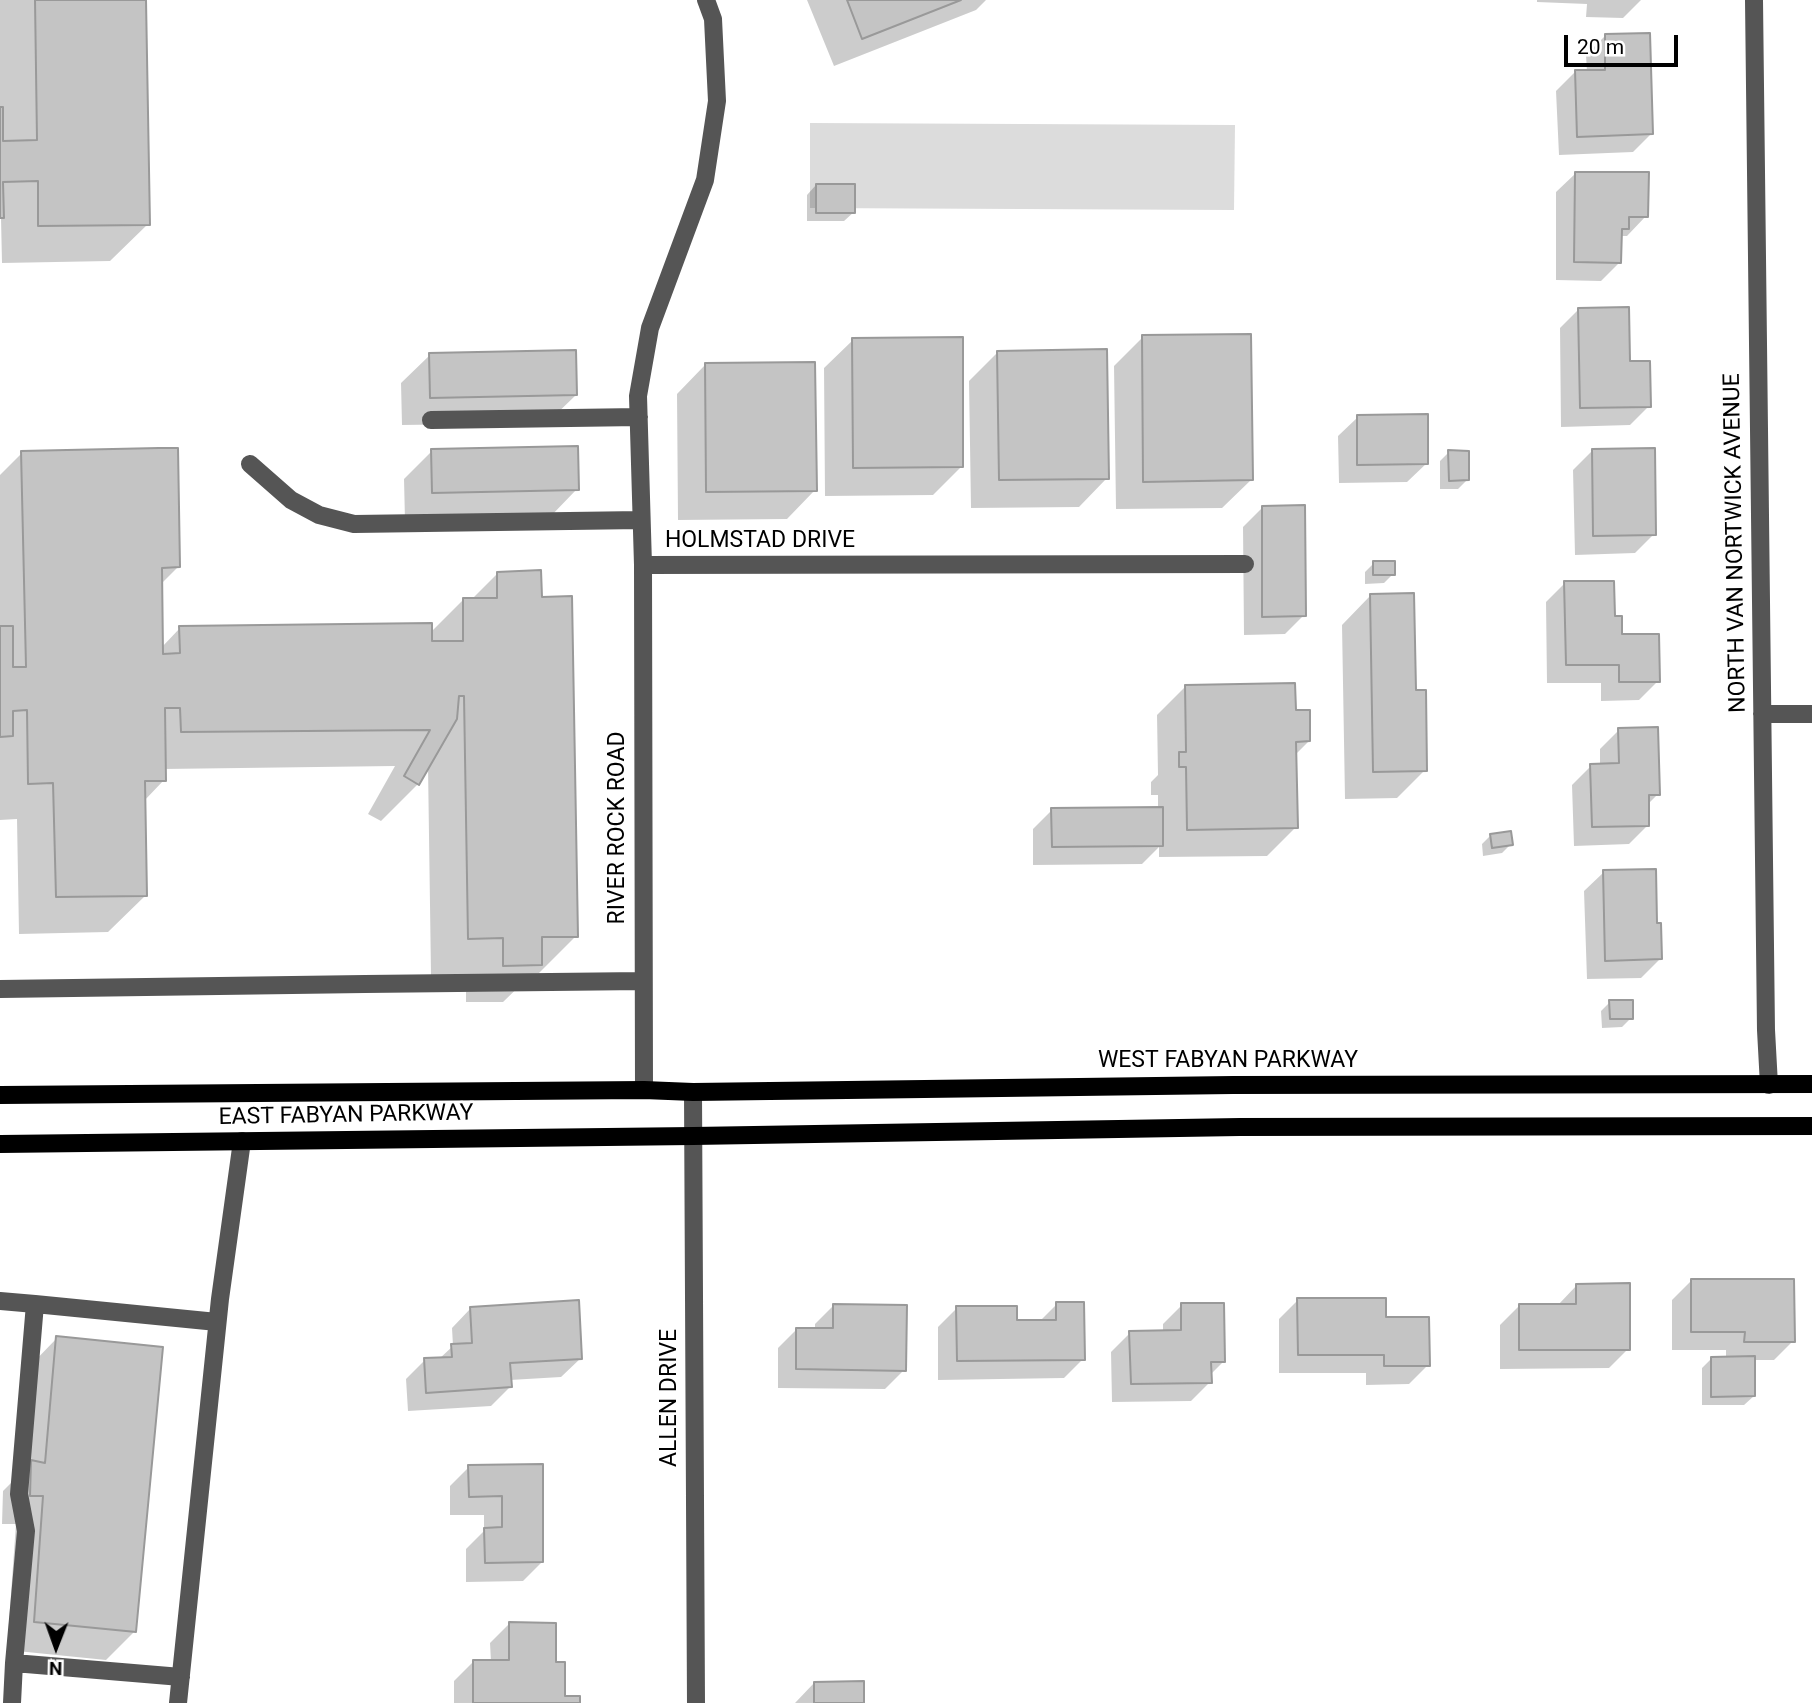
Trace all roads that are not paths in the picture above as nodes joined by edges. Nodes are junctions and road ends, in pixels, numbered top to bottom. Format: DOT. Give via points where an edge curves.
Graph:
graph roads {
  1 [pos="706,0"];
  2 [pos="1754,0"];
  3 [pos="639,417"];
  4 [pos="431,420"];
  5 [pos="250,464"];
  6 [pos="641,520"];
  7 [pos="1245,564"];
  8 [pos="643,565"];
  9 [pos="1812,714"];
  10 [pos="1762,715"];
  11 [pos="643,982"];
  12 [pos="0,989"];
  13 [pos="1812,1084"];
  14 [pos="1769,1085"];
  15 [pos="644,1090"];
  16 [pos="693,1092"];
  17 [pos="0,1095"];
  18 [pos="1812,1126"];
  19 [pos="693,1136"];
  20 [pos="242,1142"];
  21 [pos="0,1144"];
  22 [pos="0,1301"];
  23 [pos="35,1304"];
  24 [pos="218,1322"];
  25 [pos="14,1663"];
  26 [pos="181,1677"];
  27 [pos="12,1703"];
  28 [pos="178,1703"];
  29 [pos="696,1703"];
  1 -- 3 [label="street, HOLMSTAD DRIVE" via="713,19 717,101 705,180 650,328 638,396"];
  2 -- 10 [label="street, NORTH VAN NORTWICK AVENUE"];
  3 -- 4 [label="street"];
  3 -- 6 [label="street, HOLMSTAD DRIVE"];
  5 -- 6 [label="street" via="291,500 319,515 354,524"];
  6 -- 8 [label="street, HOLMSTAD DRIVE"];
  7 -- 8 [label="street, HOLMSTAD DRIVE"];
  8 -- 11 [label="street, RIVER ROCK ROAD"];
  9 -- 10 [label="street"];
  10 -- 14 [label="street, NORTH VAN NORTWICK AVENUE"];
  11 -- 12 [label="street"];
  11 -- 15 [label="street, RIVER ROCK ROAD"];
  13 -- 14 [label="main road, WEST FABYAN PARKWAY"];
  14 -- 16 [label="main road, WEST FABYAN PARKWAY"];
  15 -- 16 [label="main road, WEST FABYAN PARKWAY"];
  15 -- 17 [label="main road, EAST FABYAN PARKWAY"];
  16 -- 19 [label="street, ALLEN DRIVE"];
  18 -- 19 [label="main road" via="1265,1127"];
  19 -- 20 [label="main road, EAST FABYAN PARKWAY"];
  19 -- 29 [label="street, ALLEN DRIVE"];
  20 -- 21 [label="main road, EAST FABYAN PARKWAY"];
  20 -- 24 [label="street"];
  22 -- 23 [label="street"];
  23 -- 24 [label="street"];
  23 -- 25 [label="street" via="19,1494 26,1531"];
  24 -- 26 [label="street"];
  25 -- 26 [label="street"];
  25 -- 27 [label="street"];
  26 -- 28 [label="street"];
}
